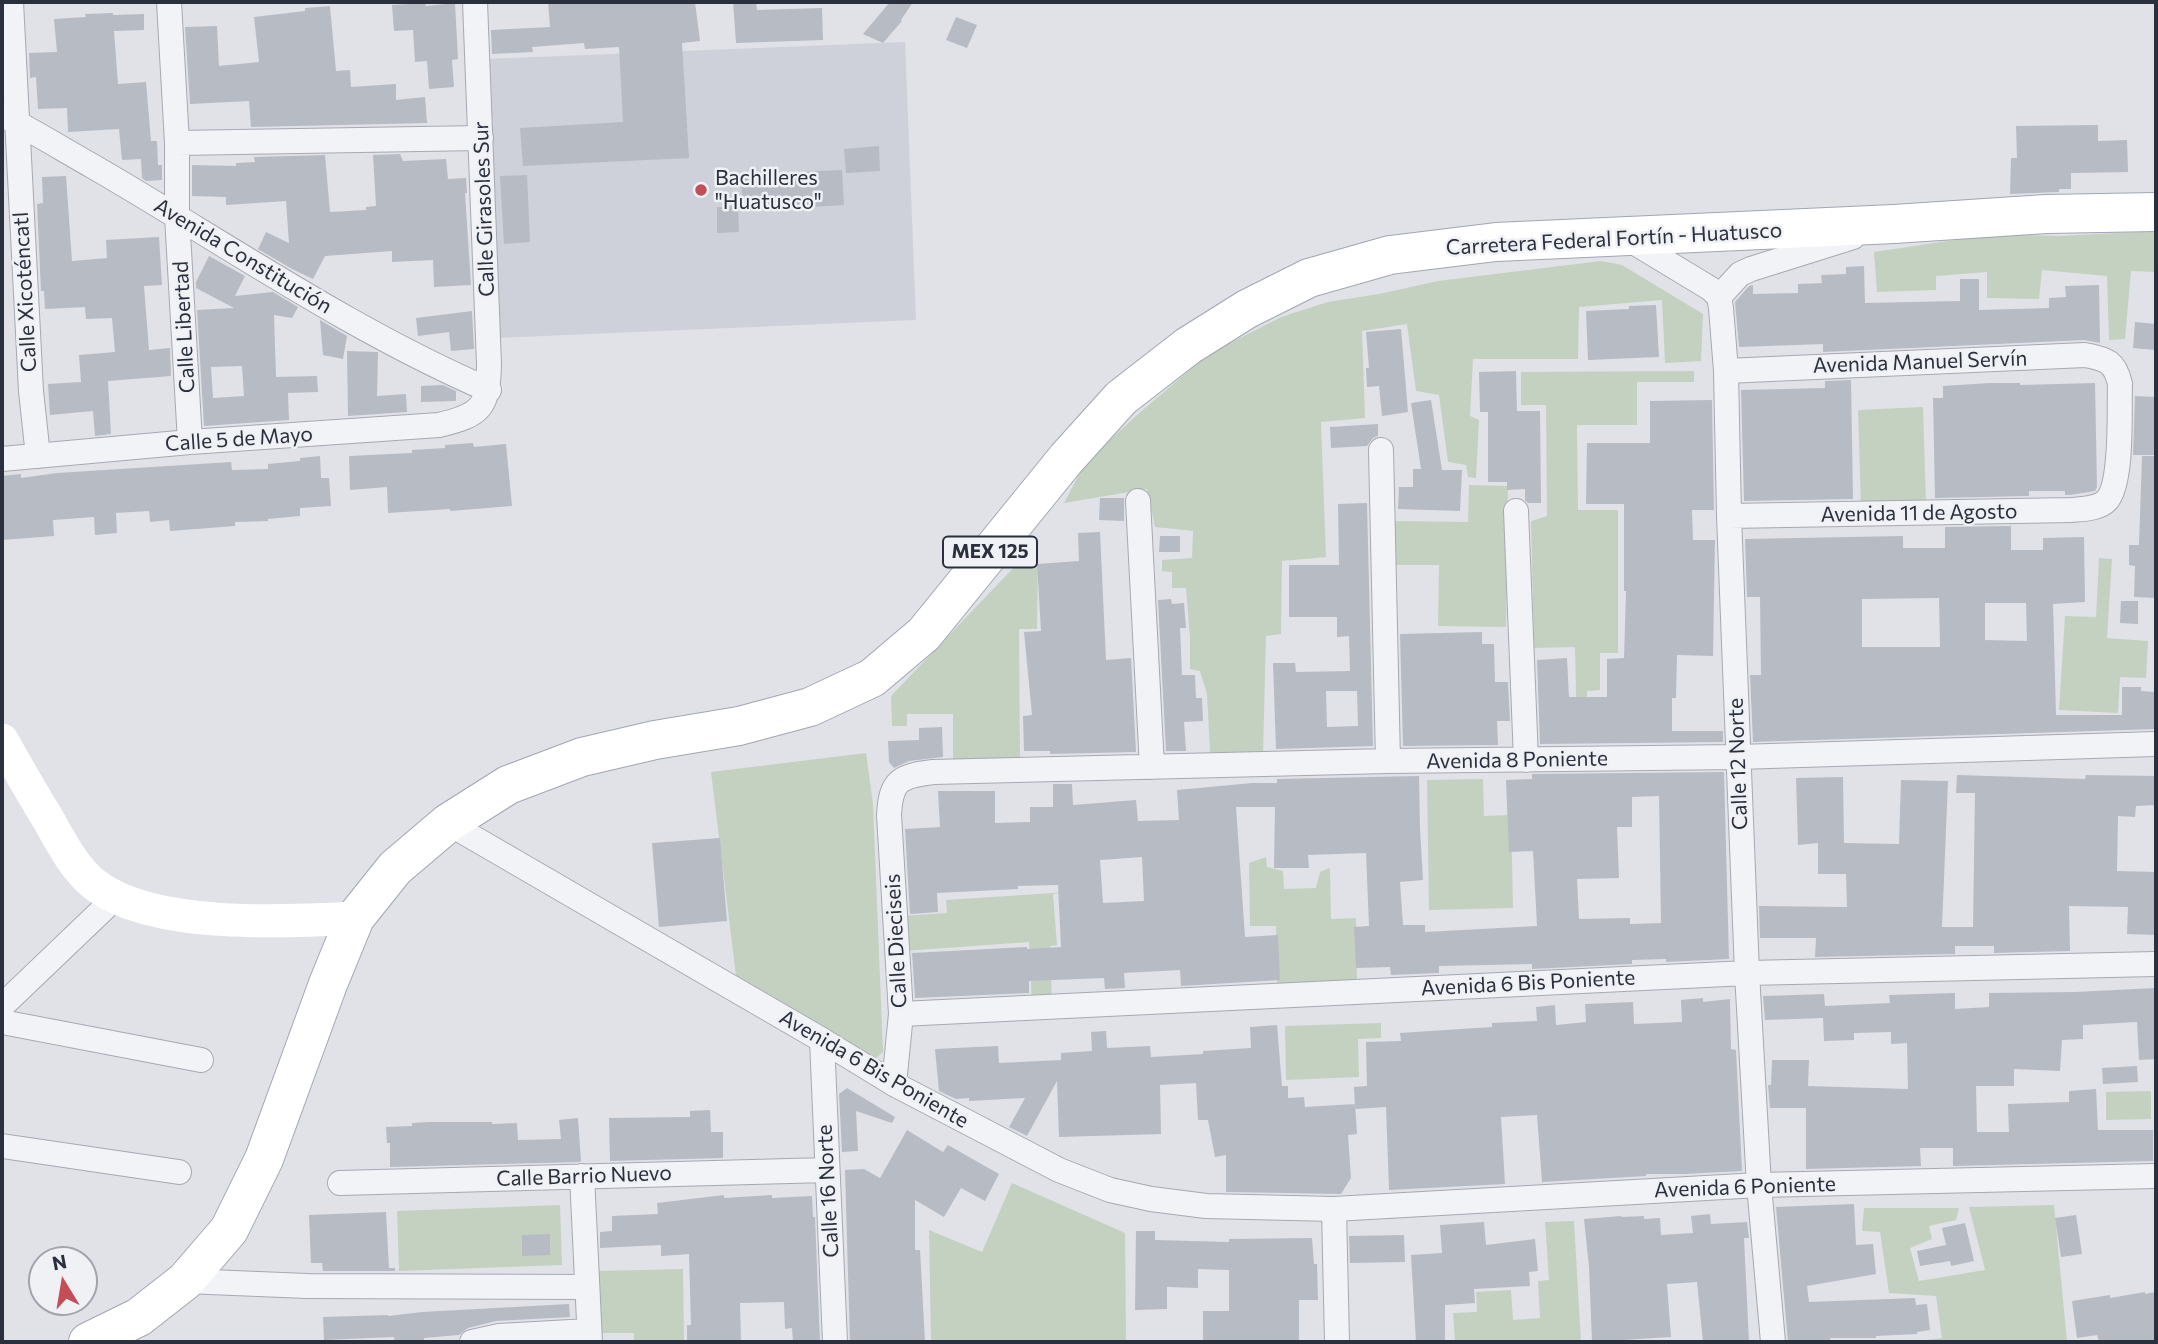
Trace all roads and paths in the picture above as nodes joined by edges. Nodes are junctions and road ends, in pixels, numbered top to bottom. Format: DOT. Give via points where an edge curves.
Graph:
graph roads {
  1 [pos="11,2"];
  2 [pos="169,2"];
  3 [pos="475,2"];
  4 [pos="9,119"];
  5 [pos="481,138"];
  6 [pos="177,143"];
  7 [pos="2156,212"];
  8 [pos="177,216"];
  9 [pos="1895,224"];
  10 [pos="1625,237"];
  11 [pos="13,290"];
  12 [pos="1719,297"];
  13 [pos="1726,371"];
  14 [pos="489,390"];
  15 [pos="190,442"];
  16 [pos="1381,450"];
  17 [pos="38,456"];
  18 [pos="2,459"];
  19 [pos="1138,501"];
  20 [pos="2106,501"];
  21 [pos="1516,511"];
  22 [pos="1730,516"];
  23 [pos="2,740"];
  24 [pos="2156,744"];
  25 [pos="1738,757"];
  26 [pos="1525,760"];
  27 [pos="1388,761"];
  28 [pos="1152,767"];
  29 [pos="890,797"];
  30 [pos="448,823"];
  31 [pos="115,898"];
  32 [pos="355,918"];
  33 [pos="2156,964"];
  34 [pos="1747,973"];
  35 [pos="2,1006"];
  36 [pos="901,1014"];
  37 [pos="2,1022"];
  38 [pos="822,1040"];
  39 [pos="201,1060"];
  40 [pos="894,1084"];
  41 [pos="2,1146"];
  42 [pos="827,1170"];
  43 [pos="179,1172"];
  44 [pos="582,1175"];
  45 [pos="2156,1176"];
  46 [pos="340,1183"];
  47 [pos="1759,1185"];
  48 [pos="1334,1209"];
  49 [pos="185,1281"];
  50 [pos="586,1287"];
  51 [pos="589,1337"];
  52 [pos="88,1342"];
  53 [pos="472,1342"];
  54 [pos="835,1342"];
  55 [pos="1337,1342"];
  56 [pos="1773,1342"];
  1 -- 4 [label="street, Calle Xicoténcatl"];
  2 -- 6 [label="street, Calle Libertad"];
  3 -- 5 [label="street, Calle Girasoles Sur"];
  4 -- 8 [label="street, Avenida Constitución"];
  4 -- 11 [label="street, Calle Xicoténcatl"];
  5 -- 6 [label="street"];
  5 -- 14 [label="street, Calle Girasoles Sur"];
  6 -- 8 [label="street, Calle Libertad"];
  7 -- 9 [label="main road, Carretera Federal Fortín - Huatusco / MEX 125"];
  8 -- 14 [label="street, Avenida Constitución" via="313,299 446,372"];
  8 -- 15 [label="street, Calle Libertad"];
  9 -- 10 [label="main road, Carretera Federal Fortín - Huatusco / MEX 125"];
  9 -- 12 [label="street" via="1751,269"];
  10 -- 12 [label="street"];
  10 -- 30 [label="main road, Carretera Federal Fortín - Huatusco / MEX 125" via="1496,242 1390,255 1309,278 1188,346 1121,398 924,634 872,678 810,707 582,757 508,785"];
  11 -- 17 [label="street, Calle Xicoténcatl"];
  12 -- 13 [label="street, Calle 12 Norte"];
  13 -- 20 [label="street, Avenida Manuel Servín" via="2085,355 2101,358 2112,364 2120,384 2118,466"];
  13 -- 22 [label="street, Calle 12 Norte"];
  14 -- 15 [label="street, Calle 5 de Mayo" via="474,412 439,425"];
  15 -- 17 [label="street, Calle 5 de Mayo"];
  16 -- 27 [label="street"];
  17 -- 18 [label="street, Calle 5 de Mayo"];
  19 -- 28 [label="street"];
  20 -- 22 [label="street, Avenida 11 de Agosto" via="2071,510"];
  21 -- 26 [label="street"];
  22 -- 25 [label="street, Calle 12 Norte"];
  23 -- 31 [label="main road" via="68,855 92,883"];
  24 -- 25 [label="street, Avenida 8 Poniente"];
  25 -- 26 [label="street, Avenida 8 Poniente"];
  25 -- 34 [label="street, Calle 12 Norte"];
  26 -- 27 [label="street, Avenida 8 Poniente"];
  27 -- 28 [label="street, Avenida 8 Poniente"];
  28 -- 29 [label="street, Avenida 8 Poniente" via="933,772 901,779"];
  29 -- 36 [label="street, Calle Dieciseis"];
  30 -- 32 [label="main road, Carretera Federal Fortín - Huatusco / MEX 125" via="395,868"];
  30 -- 38 [label="street, Avenida 6 Bis Poniente"];
  31 -- 32 [label="main road" via="185,916 278,923"];
  31 -- 35 [label="street"];
  32 -- 49 [label="main road, Carretera Federal Fortín - Huatusco / MEX 125" via="264,1159 229,1230"];
  33 -- 34 [label="street, Avenida 6 Bis Poniente"];
  34 -- 36 [label="street, Avenida 6 Bis Poniente"];
  34 -- 47 [label="street, Calle 12 Norte"];
  36 -- 40 [label="street, Calle Dieciseis"];
  37 -- 39 [label="street"];
  38 -- 40 [label="street, Avenida 6 Bis Poniente"];
  38 -- 42 [label="street, Calle 16 Norte"];
  40 -- 48 [label="street, Avenida 6 Bis Poniente" via="1059,1170 1110,1190 1206,1206"];
  41 -- 43 [label="street"];
  42 -- 44 [label="street, Calle Barrio Nuevo"];
  42 -- 54 [label="street, Calle 16 Norte"];
  44 -- 46 [label="street, Calle Barrio Nuevo"];
  44 -- 50 [label="street"];
  45 -- 47 [label="street, Avenida 6 Poniente"];
  47 -- 48 [label="street, Avenida 6 Poniente"];
  47 -- 56 [label="street, Calle 12 Norte"];
  48 -- 55 [label="street"];
  49 -- 50 [label="street"];
  49 -- 52 [label="main road, Carretera Federal Fortín - Huatusco / MEX 125" via="139,1317"];
  50 -- 51 [label="street"];
  51 -- 53 [label="street" via="499,1336"];
}
